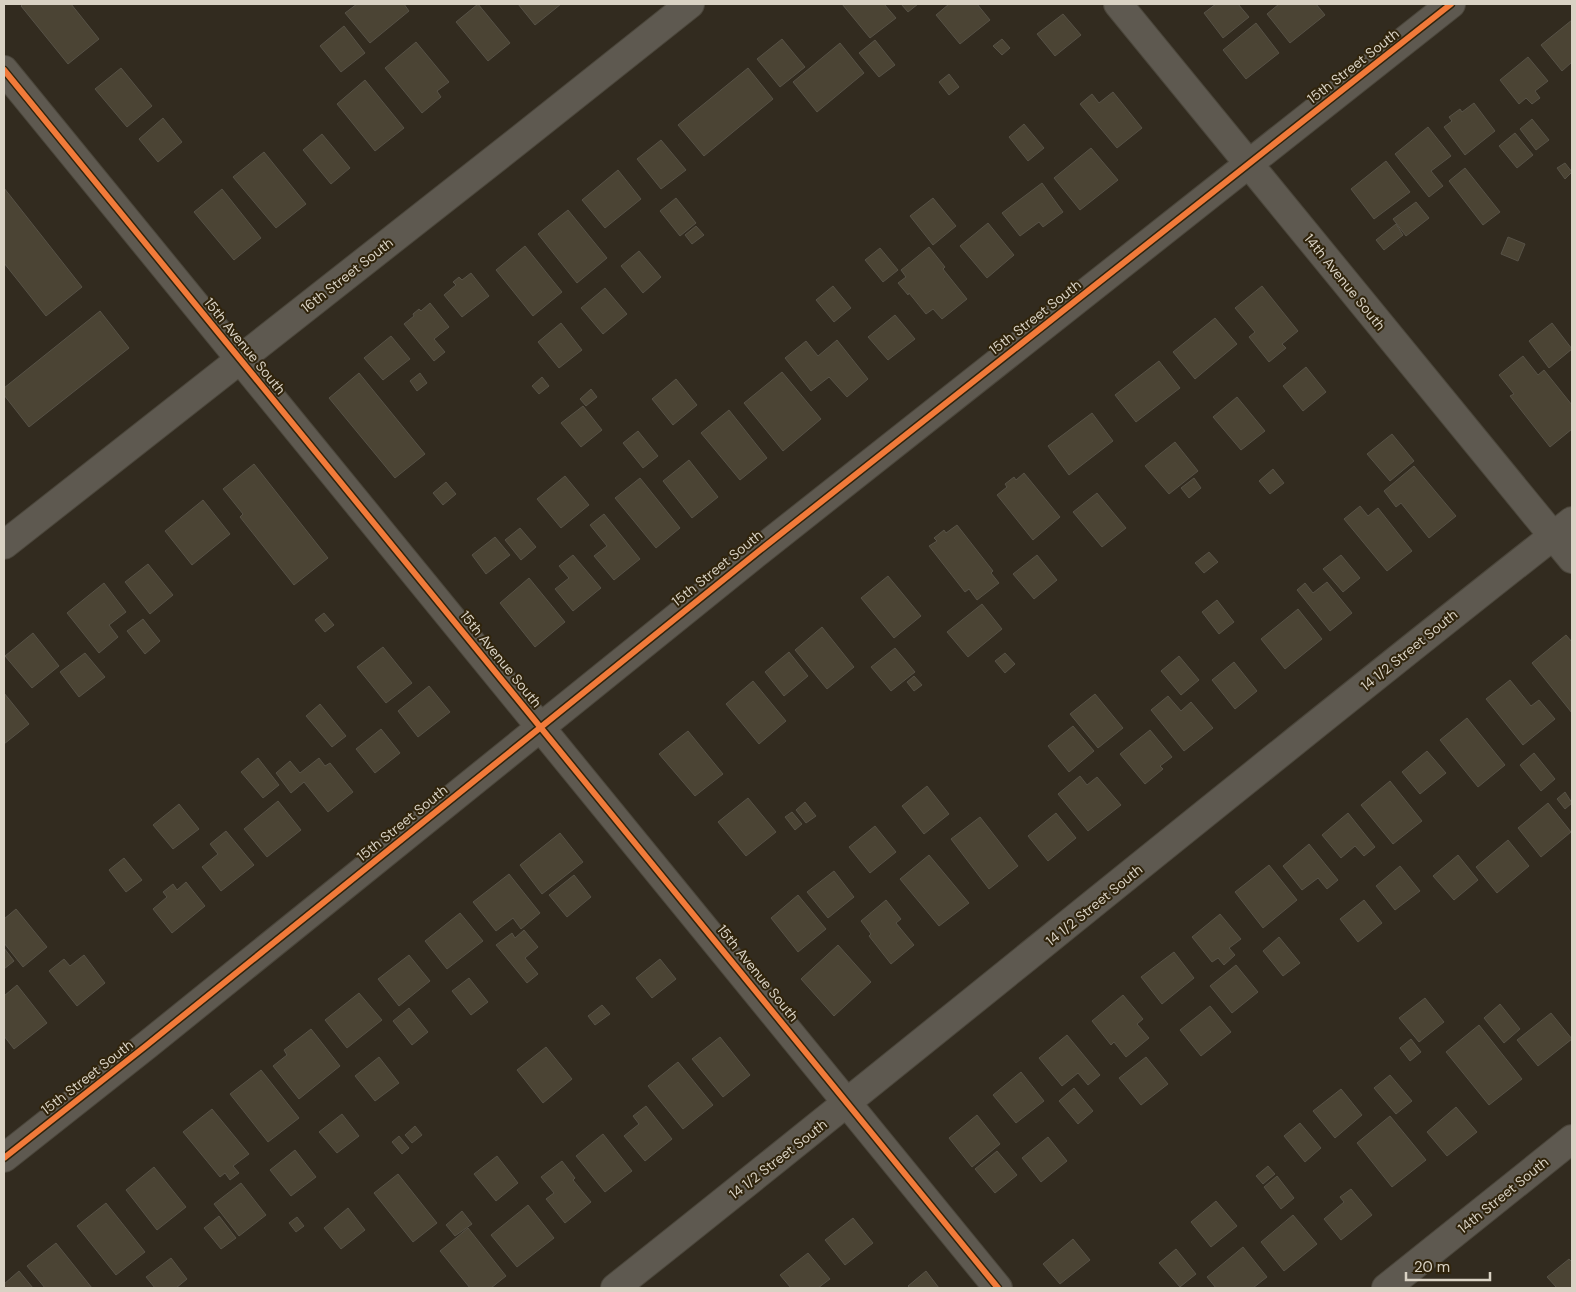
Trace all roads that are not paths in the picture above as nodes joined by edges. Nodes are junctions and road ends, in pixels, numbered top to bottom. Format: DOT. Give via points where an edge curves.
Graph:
graph roads {
  1 [pos="690,4"];
  2 [pos="1118,4"];
  3 [pos="1451,4"];
  4 [pos="4,70"];
  5 [pos="1248,164"];
  6 [pos="240,360"];
  7 [pos="1563,528"];
  8 [pos="4,545"];
  9 [pos="1572,560"];
  10 [pos="541,727"];
  11 [pos="848,1103"];
  12 [pos="1572,1139"];
  13 [pos="4,1158"];
  14 [pos="615,1288"];
  15 [pos="998,1288"];
  16 [pos="1386,1288"];
  1 -- 6 [label="street, 16th Street South"];
  2 -- 5 [label="street, 14th Avenue South"];
  3 -- 5 [label="street, 15th Street South"];
  4 -- 6 [label="street, 15th Avenue South"];
  5 -- 7 [label="street, 14th Avenue South"];
  5 -- 10 [label="street, 15th Street South"];
  6 -- 8 [label="street, 16th Street South"];
  6 -- 10 [label="street, 15th Avenue South"];
  7 -- 9 [label="street, 14th Avenue South"];
  7 -- 11 [label="street, 14 1/2 Street South"];
  10 -- 11 [label="street, 15th Avenue South"];
  10 -- 13 [label="street, 15th Street South"];
  11 -- 14 [label="street, 14 1/2 Street South"];
  11 -- 15 [label="street, 15th Avenue South"];
  12 -- 16 [label="street, 14th Street South"];
}
